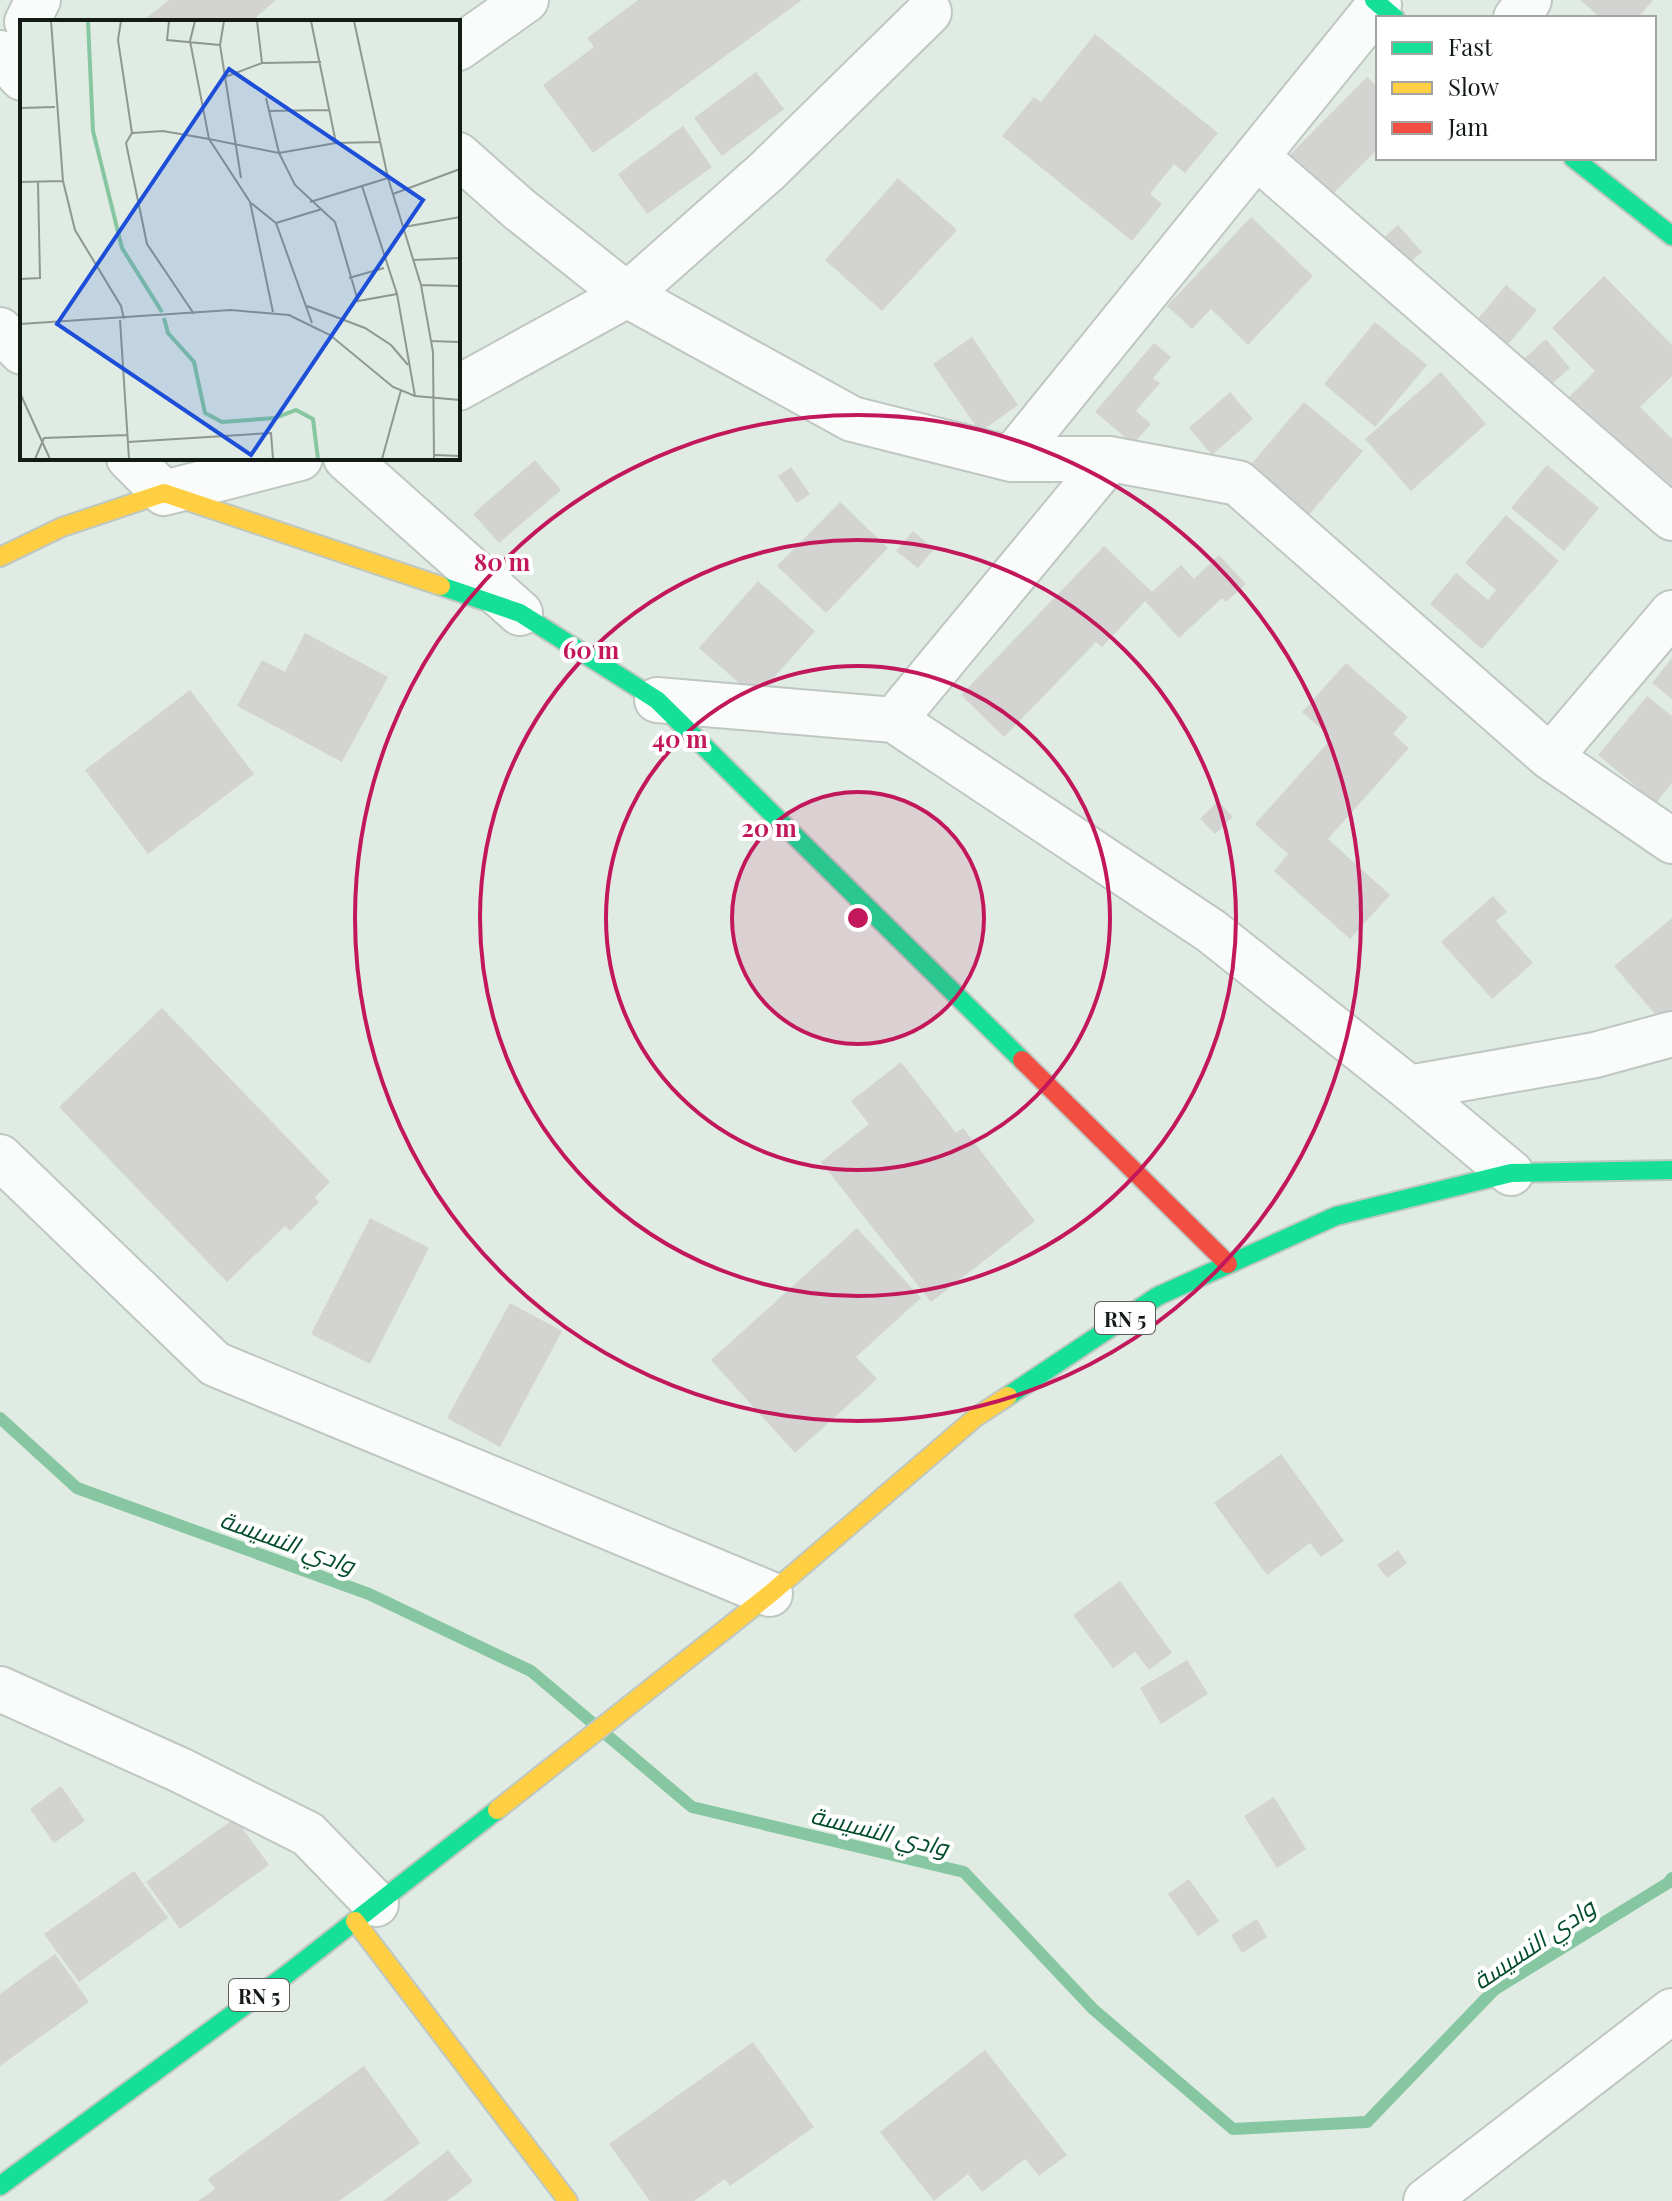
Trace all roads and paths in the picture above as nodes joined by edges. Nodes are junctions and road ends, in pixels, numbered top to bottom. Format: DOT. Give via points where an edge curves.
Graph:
graph roads {
  1 [pos="38,0"];
  2 [pos="526,0"];
  3 [pos="931,4"];
  4 [pos="1376,16"];
  5 [pos="28,20"];
  6 [pos="460,47"];
  7 [pos="460,157"];
  8 [pos="1257,157"];
  9 [pos="1576,160"];
  10 [pos="1672,235"];
  11 [pos="627,295"];
  12 [pos="0,330"];
  13 [pos="20,350"];
  14 [pos="460,387"];
  15 [pos="1011,459"];
  16 [pos="1110,459"];
  17 [pos="131,460"];
  18 [pos="292,460"];
  19 [pos="348,460"];
  20 [pos="164,493"];
  21 [pos="1672,518"];
  22 [pos="0,557"];
  23 [pos="520,613"];
  24 [pos="1672,613"];
  25 [pos="657,700"];
  26 [pos="894,720"];
  27 [pos="1550,757"];
  28 [pos="1672,841"];
  29 [pos="1672,1034"];
  30 [pos="1409,1088"];
  31 [pos="0,1157"];
  32 [pos="1672,1170"];
  33 [pos="1511,1173"];
  34 [pos="1228,1264"];
  35 [pos="770,1594"];
  36 [pos="0,1689"];
  37 [pos="365,1913"];
  38 [pos="1672,2011"];
  39 [pos="0,2186"];
  40 [pos="568,2201"];
  41 [pos="1426,2201"];
  1 -- 5 [label="street"];
  2 -- 6 [label="street"];
  3 -- 11 [label="street" via="767,171"];
  4 -- 8 [label="street"];
  7 -- 11 [label="street"];
  8 -- 15 [label="street"];
  8 -- 21 [label="street"];
  9 -- 10 [label="street"];
  11 -- 14 [label="street"];
  11 -- 15 [label="street" via="852,419"];
  12 -- 13 [label="street"];
  15 -- 16 [label="street"];
  16 -- 26 [label="street"];
  16 -- 27 [label="street" via="1238,483"];
  17 -- 20 [label="street"];
  18 -- 20 [label="street"];
  19 -- 23 [label="street"];
  20 -- 22 [label="street" via="62,527"];
  20 -- 23 [label="street"];
  23 -- 25 [label="street"];
  24 -- 27 [label="street"];
  25 -- 26 [label="street"];
  25 -- 34 [label="street"];
  26 -- 30 [label="street" via="1211,931"];
  27 -- 28 [label="street"];
  29 -- 30 [label="street" via="1595,1055"];
  30 -- 33 [label="street"];
  31 -- 35 [label="street" via="215,1364"];
  32 -- 33 [label="street, RN 5"];
  33 -- 34 [label="street, RN 5" via="1336,1216"];
  34 -- 35 [label="street, RN 5" via="1158,1296 976,1417"];
  35 -- 37 [label="street, RN 5"];
  36 -- 37 [label="street" via="308,1834"];
  37 -- 39 [label="street, RN 5"];
  37 -- 40 [label="street"];
  38 -- 41 [label="street"];
}
